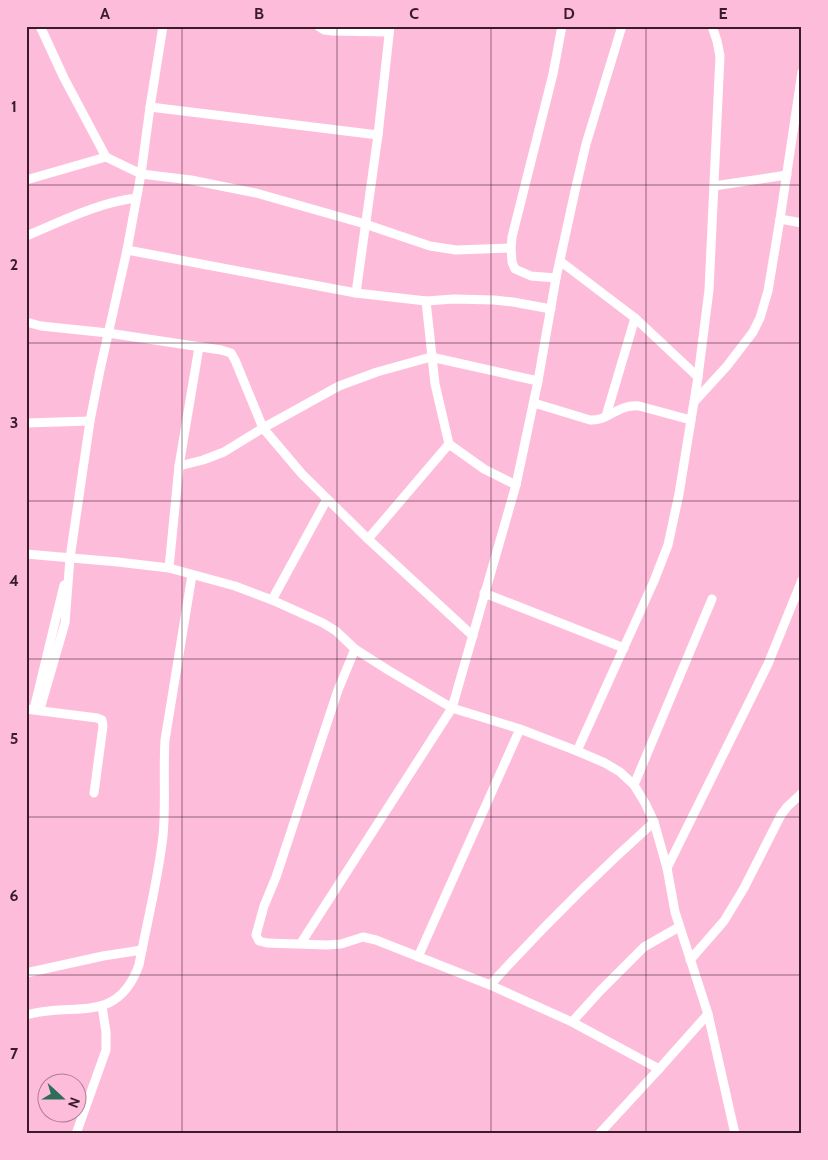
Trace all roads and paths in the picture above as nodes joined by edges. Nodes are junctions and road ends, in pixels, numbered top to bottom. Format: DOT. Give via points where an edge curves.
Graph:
graph roads {
  1 [pos="40,26"];
  2 [pos="163,26"];
  3 [pos="318,26"];
  4 [pos="562,26"];
  5 [pos="622,26"];
  6 [pos="712,26"];
  7 [pos="390,29"];
  8 [pos="802,72"];
  9 [pos="150,107"];
  10 [pos="798,130"];
  11 [pos="378,134"];
  12 [pos="106,157"];
  13 [pos="141,174"];
  14 [pos="787,175"];
  15 [pos="26,180"];
  16 [pos="714,186"];
  17 [pos="136,198"];
  18 [pos="780,219"];
  19 [pos="366,224"];
  20 [pos="802,224"];
  21 [pos="26,236"];
  22 [pos="511,248"];
  23 [pos="127,250"];
  24 [pos="560,261"];
  25 [pos="556,278"];
  26 [pos="356,293"];
  27 [pos="426,301"];
  28 [pos="551,309"];
  29 [pos="635,318"];
  30 [pos="26,322"];
  31 [pos="108,333"];
  32 [pos="198,347"];
  33 [pos="431,357"];
  34 [pos="698,377"];
  35 [pos="538,381"];
  36 [pos="695,401"];
  37 [pos="534,402"];
  38 [pos="606,416"];
  39 [pos="691,420"];
  40 [pos="90,421"];
  41 [pos="26,423"];
  42 [pos="263,428"];
  43 [pos="448,444"];
  44 [pos="179,466"];
  45 [pos="516,485"];
  46 [pos="327,499"];
  47 [pos="368,538"];
  48 [pos="26,554"];
  49 [pos="70,558"];
  50 [pos="168,568"];
  51 [pos="192,575"];
  52 [pos="802,580"];
  53 [pos="484,593"];
  54 [pos="712,599"];
  55 [pos="272,600"];
  56 [pos="473,636"];
  57 [pos="624,648"];
  58 [pos="356,649"];
  59 [pos="452,708"];
  60 [pos="33,709"];
  61 [pos="520,729"];
  62 [pos="577,751"];
  63 [pos="634,785"];
  64 [pos="802,793"];
  65 [pos="94,794"];
  66 [pos="654,822"];
  67 [pos="667,868"];
  68 [pos="679,927"];
  69 [pos="301,943"];
  70 [pos="142,950"];
  71 [pos="418,957"];
  72 [pos="690,960"];
  73 [pos="26,972"];
  74 [pos="490,985"];
  75 [pos="102,1006"];
  76 [pos="708,1014"];
  77 [pos="26,1015"];
  78 [pos="572,1022"];
  79 [pos="659,1069"];
  80 [pos="734,1132"];
  81 [pos="76,1134"];
  82 [pos="598,1134"];
  1 -- 12 [label="street"];
  2 -- 9 [label="street"];
  3 -- 7 [label="street" via="332,32"];
  4 -- 22 [label="street"];
  5 -- 24 [label="street" via="586,144"];
  6 -- 16 [label="street" via="720,56"];
  7 -- 11 [label="street"];
  8 -- 10 [label="street"];
  9 -- 11 [label="street"];
  9 -- 13 [label="street"];
  10 -- 14 [label="street"];
  11 -- 19 [label="street"];
  12 -- 13 [label="street"];
  12 -- 15 [label="street"];
  13 -- 17 [label="street"];
  13 -- 19 [label="street" via="256,193"];
  14 -- 16 [label="street"];
  14 -- 18 [label="street"];
  16 -- 34 [label="street" via="709,290"];
  17 -- 21 [label="street" via="92,208"];
  17 -- 23 [label="street"];
  18 -- 20 [label="street"];
  18 -- 36 [label="street" via="760,318 736,356"];
  19 -- 22 [label="street" via="430,246 456,250"];
  19 -- 26 [label="street"];
  22 -- 25 [label="street" via="515,269 531,276"];
  23 -- 26 [label="street"];
  23 -- 31 [label="street"];
  24 -- 25 [label="street"];
  24 -- 29 [label="street"];
  25 -- 28 [label="street"];
  26 -- 27 [label="street"];
  27 -- 28 [label="street" via="494,300"];
  27 -- 33 [label="street"];
  28 -- 35 [label="street"];
  29 -- 34 [label="street"];
  29 -- 38 [label="street"];
  30 -- 31 [label="street"];
  31 -- 32 [label="street"];
  31 -- 40 [label="street"];
  32 -- 42 [label="street" via="230,353"];
  32 -- 44 [label="street"];
  33 -- 35 [label="street"];
  33 -- 42 [label="street" via="350,381"];
  33 -- 43 [label="street"];
  34 -- 36 [label="street"];
  35 -- 37 [label="street"];
  36 -- 39 [label="street"];
  37 -- 38 [label="street" via="590,420"];
  37 -- 45 [label="street"];
  38 -- 39 [label="street" via="631,405"];
  39 -- 57 [label="street" via="668,544"];
  40 -- 41 [label="street"];
  40 -- 49 [label="street"];
  42 -- 44 [label="street" via="224,452"];
  42 -- 46 [label="street"];
  43 -- 45 [label="street" via="484,469"];
  43 -- 47 [label="street"];
  44 -- 50 [label="street"];
  45 -- 53 [label="street"];
  46 -- 47 [label="street"];
  46 -- 55 [label="street"];
  47 -- 56 [label="street"];
  48 -- 49 [label="street"];
  49 -- 50 [label="street"];
  49 -- 60 [label="street" via="65,622"];
  50 -- 51 [label="street"];
  51 -- 55 [label="street"];
  51 -- 70 [label="street" via="165,740 164,822 158,873"];
  52 -- 67 [label="street" via="768,664"];
  53 -- 56 [label="street"];
  53 -- 57 [label="street"];
  54 -- 63 [label="street"];
  55 -- 58 [label="street" via="323,623"];
  56 -- 59 [label="street"];
  57 -- 62 [label="street"];
  58 -- 59 [label="street"];
  58 -- 69 [label="street" via="338,690 257,928 259,941"];
  59 -- 61 [label="street"];
  59 -- 69 [label="street"];
  60 -- 65 [label="street" via="102,720"];
  61 -- 62 [label="street"];
  61 -- 71 [label="street"];
  62 -- 63 [label="street" via="605,763"];
  63 -- 66 [label="street"];
  64 -- 72 [label="street" via="781,815 724,921"];
  66 -- 67 [label="street"];
  66 -- 74 [label="street" via="604,867"];
  67 -- 68 [label="street"];
  68 -- 72 [label="street"];
  68 -- 78 [label="street" via="644,947"];
  69 -- 71 [label="street" via="341,944 364,937"];
  70 -- 73 [label="street"];
  70 -- 75 [label="street" via="129,987 123,995"];
  71 -- 74 [label="street"];
  72 -- 76 [label="street"];
  74 -- 78 [label="street"];
  75 -- 77 [label="street"];
  75 -- 81 [label="street" via="106,1050"];
  76 -- 79 [label="street"];
  76 -- 80 [label="street"];
  78 -- 79 [label="street"];
  79 -- 82 [label="street"];
}
